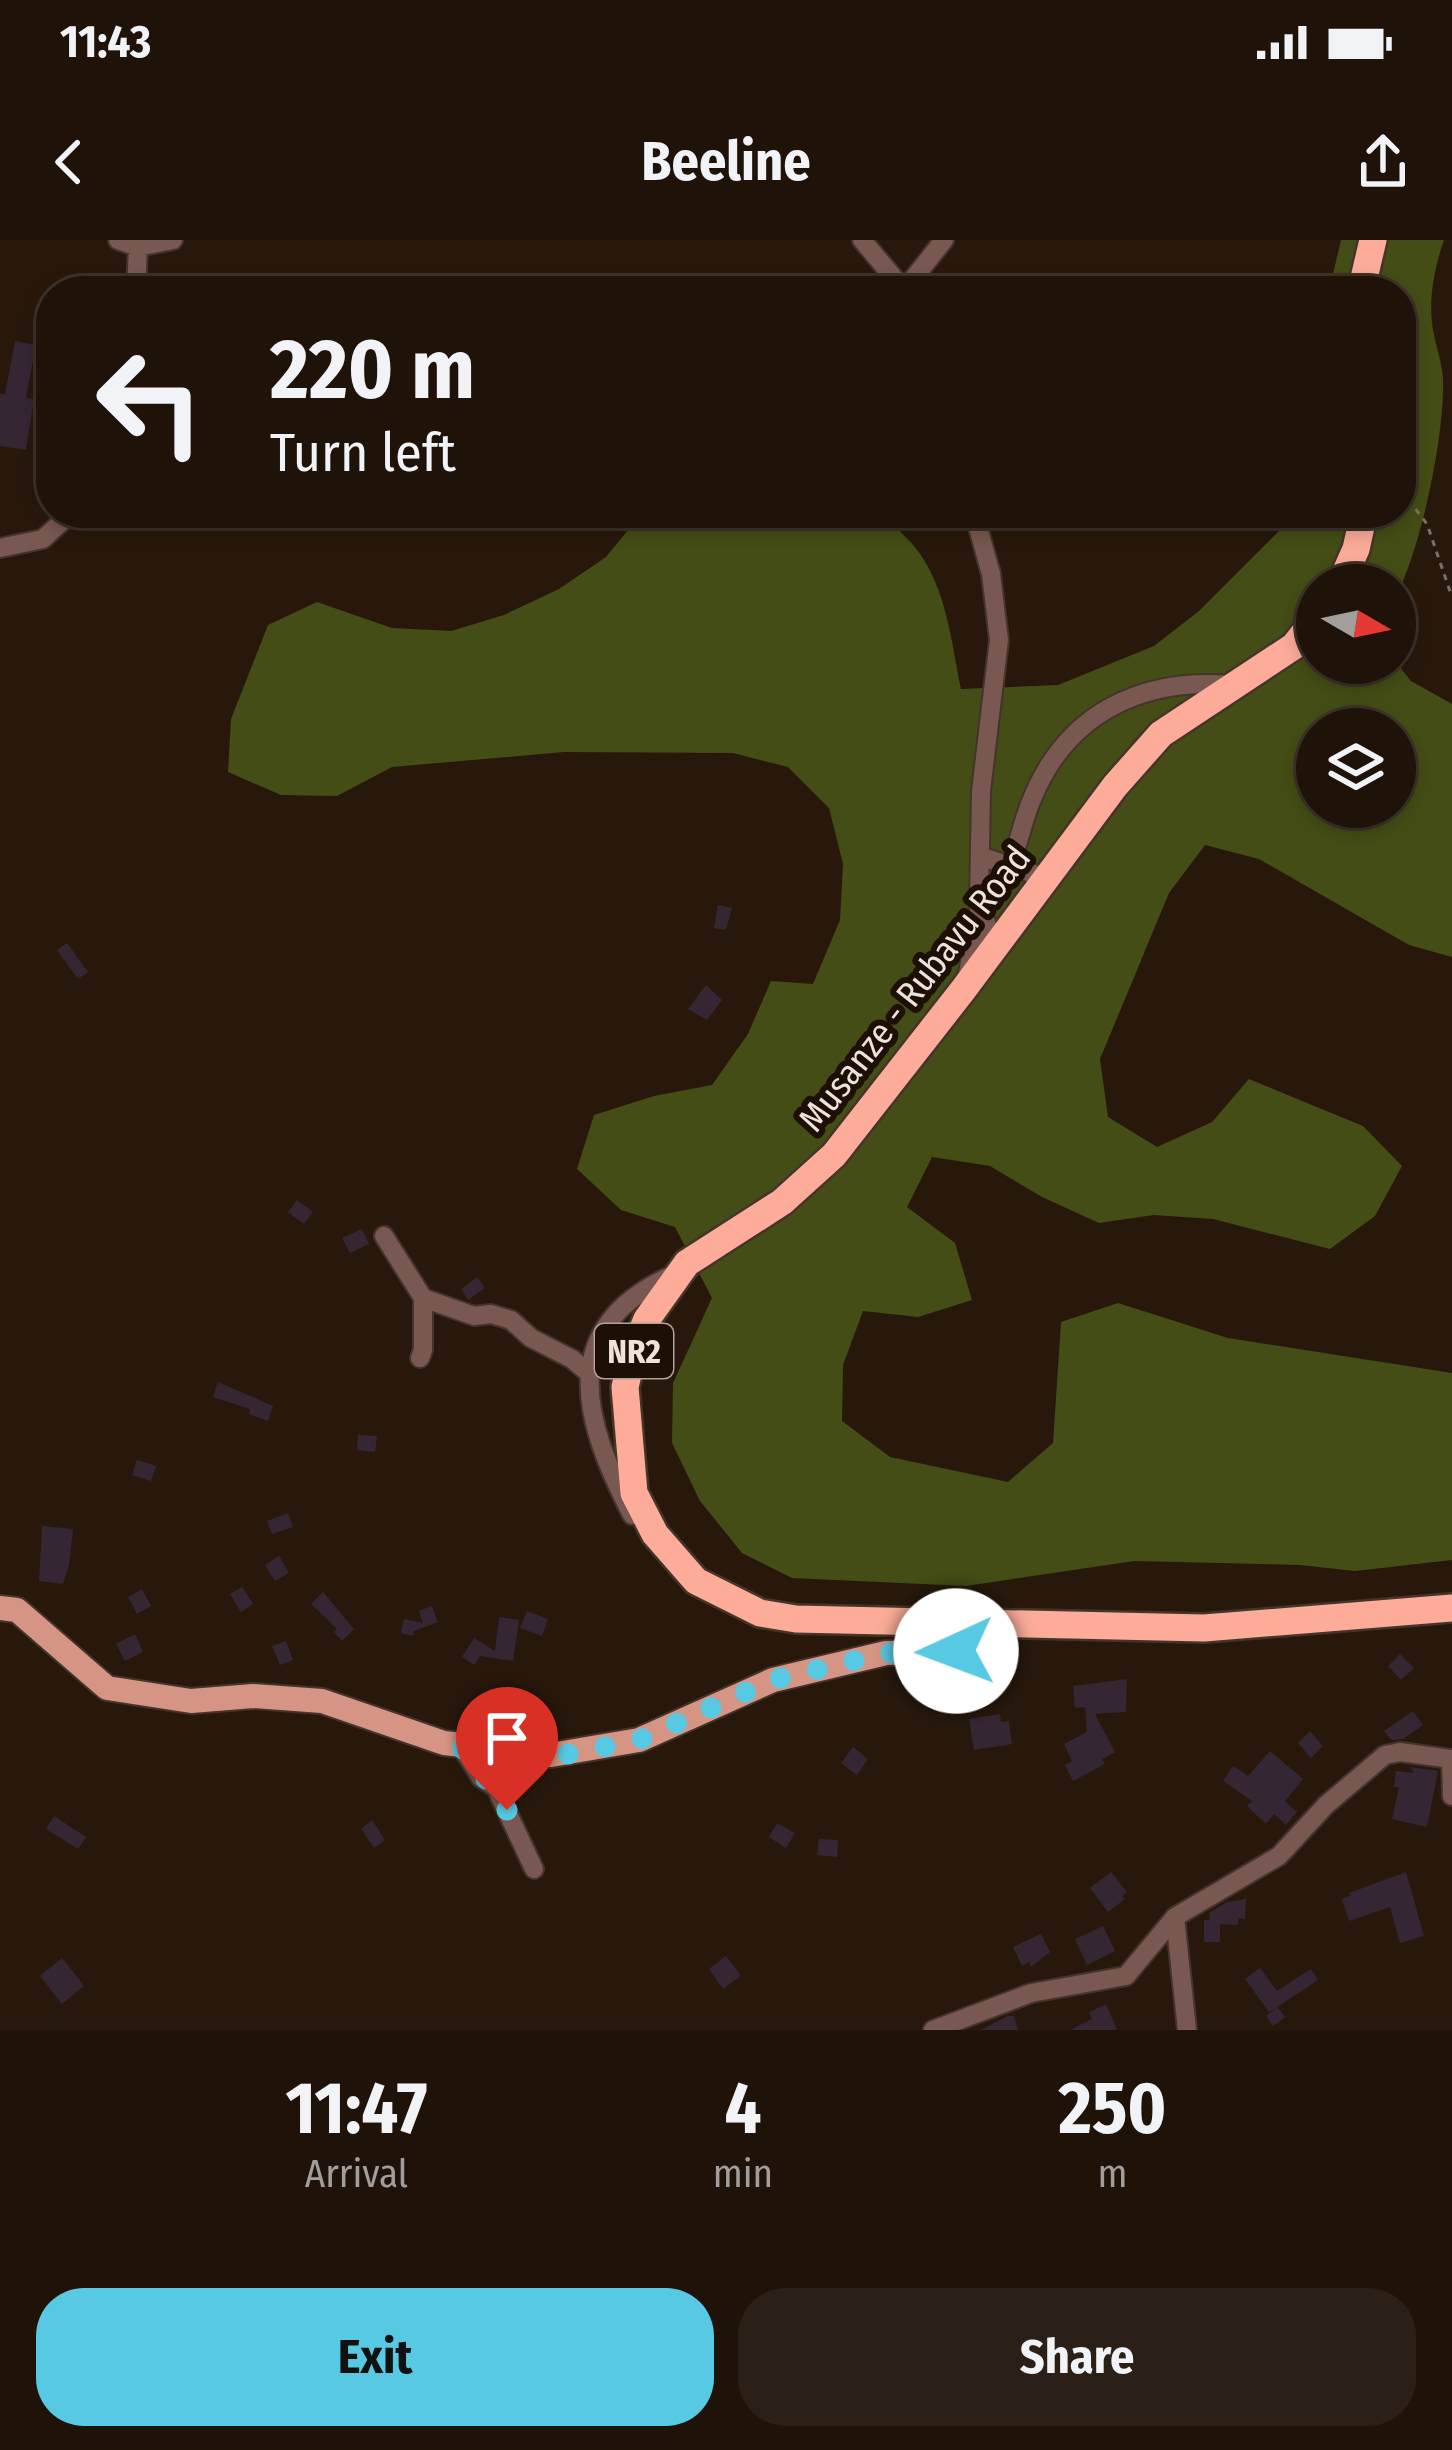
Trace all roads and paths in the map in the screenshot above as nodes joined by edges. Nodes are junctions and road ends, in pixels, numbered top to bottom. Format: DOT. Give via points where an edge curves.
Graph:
graph roads {
  1 [pos="118,240"];
  2 [pos="173,240"];
  3 [pos="862,240"];
  4 [pos="944,240"];
  5 [pos="1373,240"];
  6 [pos="138,247"];
  7 [pos="137,276"];
  8 [pos="893,276"];
  9 [pos="916,276"];
  10 [pos="1364,276"];
  11 [pos="1416,510"];
  12 [pos="54,528"];
  13 [pos="978,528"];
  14 [pos="1360,528"];
  15 [pos="0,548"];
  16 [pos="1349,564"];
  17 [pos="1452,597"];
  18 [pos="1296,643"];
  19 [pos="1232,685"];
  20 [pos="980,856"];
  21 [pos="1012,865"];
  22 [pos="1046,878"];
  23 [pos="998,884"];
  24 [pos="980,902"];
  25 [pos="1016,917"];
  26 [pos="995,948"];
  27 [pos="963,990"];
  28 [pos="384,1236"];
  29 [pos="680,1272"];
  30 [pos="423,1298"];
  31 [pos="419,1358"];
  32 [pos="590,1374"];
  33 [pos="696,1581"];
  34 [pos="0,1608"];
  35 [pos="1452,1609"];
  36 [pos="998,1624"];
  37 [pos="460,1745"];
  38 [pos="1451,1759"];
  39 [pos="1452,1796"];
  40 [pos="534,1869"];
  41 [pos="1175,1917"];
  42 [pos="932,2030"];
  43 [pos="1186,2030"];
  1 -- 6 [label="street"];
  2 -- 6 [label="street"];
  3 -- 8 [label="street"];
  4 -- 9 [label="street"];
  5 -- 10 [label="highway"];
  6 -- 7 [label="street"];
  11 -- 17 [label="path"];
  12 -- 15 [label="street"];
  13 -- 20 [label="street" via="999,640"];
  14 -- 16 [label="highway"];
  18 -- 19 [label="highway, Musanze - Rubavu Road / NR2"];
  19 -- 21 [label="street" via="1165,685 1100,710 1074,731 1031,800"];
  19 -- 22 [label="highway, Musanze - Rubavu Road / NR2" via="1161,734"];
  20 -- 21 [label="street"];
  20 -- 23 [label="street"];
  20 -- 24 [label="street"];
  21 -- 22 [label="street"];
  21 -- 23 [label="street"];
  22 -- 25 [label="highway, Musanze - Rubavu Road / NR2"];
  23 -- 25 [label="street"];
  24 -- 26 [label="street"];
  24 -- 27 [label="street"];
  25 -- 26 [label="highway, Musanze - Rubavu Road / NR2"];
  26 -- 27 [label="highway, Musanze - Rubavu Road / NR2"];
  27 -- 29 [label="highway, Musanze - Rubavu Road / NR2" via="833,1155 782,1202"];
  28 -- 30 [label="street"];
  29 -- 32 [label="street" via="609,1317 594,1341"];
  29 -- 33 [label="highway, Musanze - Rubavu Road / NR2" via="633,1353 626,1414 634,1493 655,1534"];
  30 -- 31 [label="street"];
  30 -- 32 [label="street" via="511,1320"];
  32 -- 33 [label="street" via="613,1479 638,1527"];
  33 -- 36 [label="highway, Musanze - Rubavu Road / NR2" via="760,1613 796,1619"];
  34 -- 37 [label="main road" via="17,1610 107,1688 191,1701 322,1701"];
  35 -- 36 [label="highway, Musanze - Rubavu Road / NR2" via="1204,1628"];
  36 -- 37 [label="main road" via="997,1641 886,1653 773,1680 639,1740 551,1755"];
  37 -- 40 [label="street" via="496,1788"];
  38 -- 39 [label="street"];
  38 -- 41 [label="street" via="1385,1755 1279,1856"];
  41 -- 42 [label="street" via="1126,1976 1030,1994"];
  41 -- 43 [label="street"];
}
